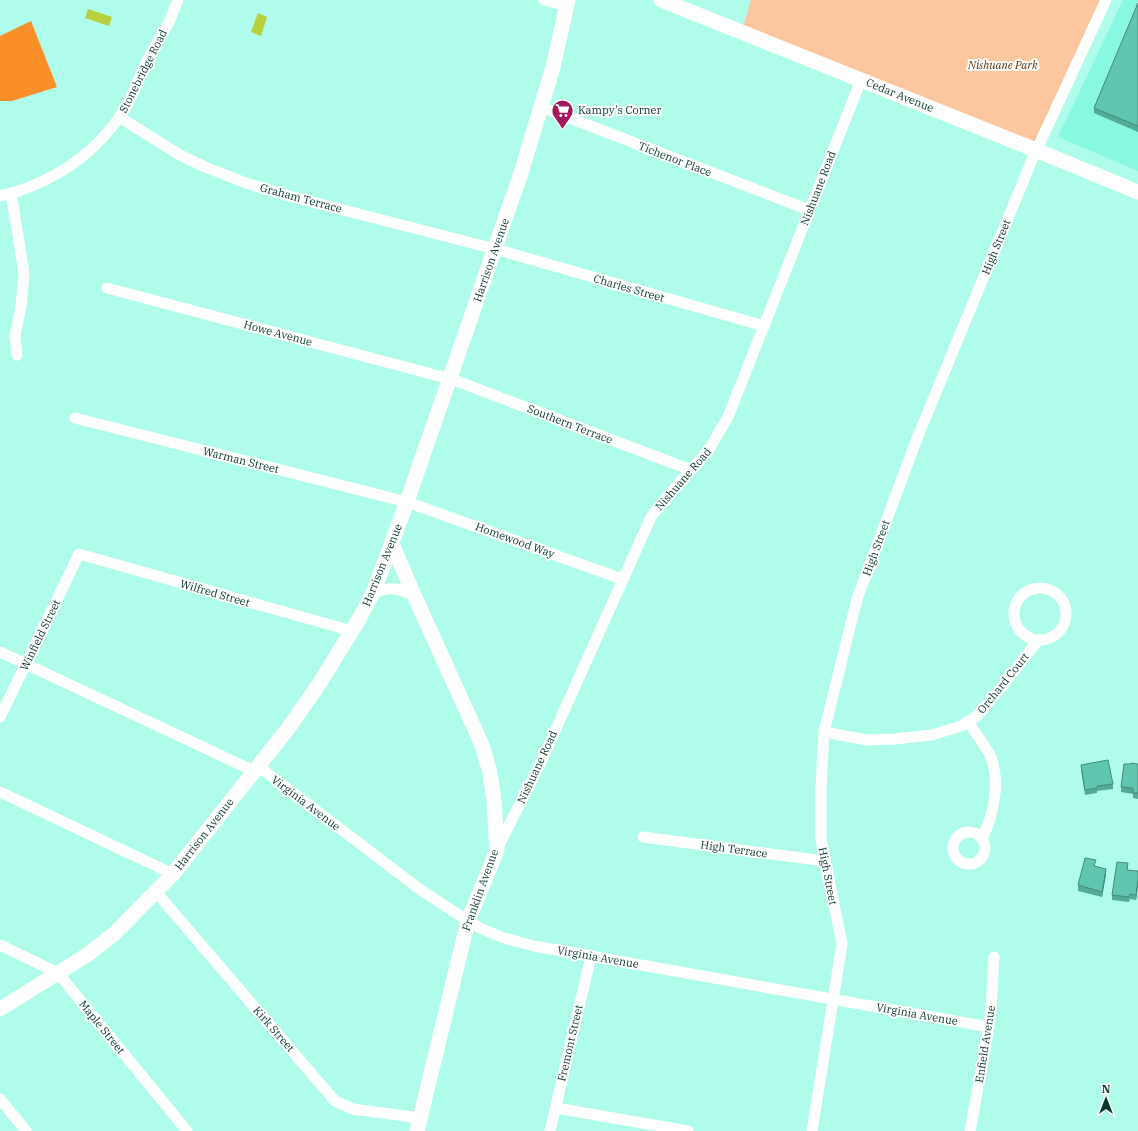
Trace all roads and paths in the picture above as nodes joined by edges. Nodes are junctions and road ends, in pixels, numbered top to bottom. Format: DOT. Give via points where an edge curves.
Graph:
graph roads {
  1 [pos="178,0"];
  2 [pos="544,0"];
  3 [pos="661,0"];
  4 [pos="1106,0"];
  5 [pos="567,3"];
  6 [pos="861,80"];
  7 [pos="540,108"];
  8 [pos="119,118"];
  9 [pos="1036,150"];
  10 [pos="1138,192"];
  11 [pos="11,193"];
  12 [pos="0,196"];
  13 [pos="809,210"];
  14 [pos="495,249"];
  15 [pos="107,288"];
  16 [pos="764,326"];
  17 [pos="17,355"];
  18 [pos="450,378"];
  19 [pos="75,418"];
  20 [pos="691,470"];
  21 [pos="407,502"];
  22 [pos="392,544"];
  23 [pos="79,554"];
  24 [pos="622,579"];
  25 [pos="373,593"];
  26 [pos="414,595"];
  27 [pos="352,631"];
  28 [pos="1039,640"];
  29 [pos="0,652"];
  30 [pos="26,664"];
  31 [pos="0,717"];
  32 [pos="968,722"];
  33 [pos="824,732"];
  34 [pos="256,769"];
  35 [pos="0,792"];
  36 [pos="643,837"];
  37 [pos="982,839"];
  38 [pos="497,850"];
  39 [pos="826,861"];
  40 [pos="172,874"];
  41 [pos="156,892"];
  42 [pos="468,921"];
  43 [pos="0,945"];
  44 [pos="591,956"];
  45 [pos="994,957"];
  46 [pos="58,973"];
  47 [pos="832,999"];
  48 [pos="0,1009"];
  49 [pos="989,1027"];
  50 [pos="0,1099"];
  51 [pos="556,1108"];
  52 [pos="418,1125"];
  53 [pos="26,1131"];
  54 [pos="187,1131"];
  55 [pos="550,1131"];
  56 [pos="688,1131"];
  57 [pos="812,1131"];
  58 [pos="970,1131"];
  1 -- 8 [label="street, Stonebridge Road" via="145,65 136,89"];
  2 -- 5 [label="street"];
  3 -- 6 [label="street, Cedar Avenue"];
  4 -- 9 [label="street, High Street"];
  5 -- 7 [label="street, Harrison Avenue" via="553,67"];
  6 -- 9 [label="street, Cedar Avenue"];
  6 -- 13 [label="street, Nishuane Road"];
  7 -- 13 [label="street, Tichenor Place"];
  7 -- 14 [label="street, Harrison Avenue"];
  8 -- 11 [label="street, Stonebridge Road" via="102,139 72,165 54,176"];
  8 -- 14 [label="street, Graham Terrace" via="180,155 246,183"];
  9 -- 10 [label="street, Cedar Avenue"];
  9 -- 33 [label="street, High Street" via="918,436 857,599"];
  11 -- 12 [label="street, Stonebridge Road"];
  11 -- 17 [label="street" via="24,274 22,307 15,336"];
  13 -- 16 [label="street, Nishuane Road"];
  14 -- 16 [label="street, Charles Street"];
  14 -- 18 [label="street, Harrison Avenue"];
  15 -- 18 [label="street, Howe Avenue"];
  16 -- 20 [label="street, Nishuane Road" via="728,417 708,452"];
  18 -- 20 [label="street, Southern Terrace"];
  18 -- 21 [label="street, Harrison Avenue"];
  19 -- 21 [label="street, Warman Street"];
  20 -- 24 [label="street, Nishuane Road" via="651,517"];
  21 -- 22 [label="street, Harrison Avenue"];
  21 -- 24 [label="street, Homewood Way"];
  22 -- 25 [label="street, Harrison Avenue"];
  22 -- 26 [label="street, Franklin Avenue"];
  23 -- 27 [label="street, Wilfred Street"];
  23 -- 30 [label="street, Winfield Street"];
  24 -- 38 [label="street, Nishuane Road" via="542,760"];
  25 -- 26 [label="street" via="386,588"];
  25 -- 27 [label="street, Harrison Avenue"];
  26 -- 38 [label="street, Franklin Avenue" via="482,745 494,800"];
  27 -- 34 [label="street, Harrison Avenue" via="322,681"];
  28 -- 28 [label="street" via="1050,638 1057,633 1066,614 1065,606 1055,593 1043,588 1034,588 1022,594 1014,608 1014,616 1020,631"];
  28 -- 32 [label="street, Orchard Court" via="977,716"];
  29 -- 30 [label="street, Virginia Avenue"];
  30 -- 31 [label="street, Winfield Street"];
  30 -- 34 [label="street, Virginia Avenue"];
  32 -- 33 [label="street, Orchard Court" via="932,735 895,739 867,740"];
  32 -- 37 [label="street" via="990,755 995,773 993,810"];
  33 -- 39 [label="street, High Street" via="821,839"];
  34 -- 40 [label="street, Harrison Avenue"];
  34 -- 42 [label="street, Virginia Avenue" via="418,888"];
  35 -- 40 [label="street"];
  36 -- 39 [label="street, High Terrace"];
  38 -- 42 [label="street, Franklin Avenue"];
  39 -- 47 [label="street, High Street" via="842,944"];
  40 -- 41 [label="street, Harrison Avenue"];
  41 -- 46 [label="street, Harrison Avenue" via="114,934"];
  41 -- 52 [label="street, Kirk Street" via="335,1101 353,1109"];
  42 -- 44 [label="street, Virginia Avenue" via="504,938"];
  42 -- 52 [label="street, Franklin Avenue"];
  43 -- 46 [label="street, Maple Street"];
  44 -- 47 [label="street, Virginia Avenue"];
  44 -- 51 [label="street, Fremont Street"];
  45 -- 49 [label="street, Enfield Avenue"];
  46 -- 48 [label="street, Harrison Avenue"];
  46 -- 54 [label="street, Maple Street"];
  47 -- 49 [label="street, Virginia Avenue"];
  47 -- 57 [label="street, High Street"];
  49 -- 58 [label="street, Enfield Avenue"];
  50 -- 53 [label="street"];
  51 -- 55 [label="street, Fremont Street"];
  51 -- 56 [label="street"];
}
